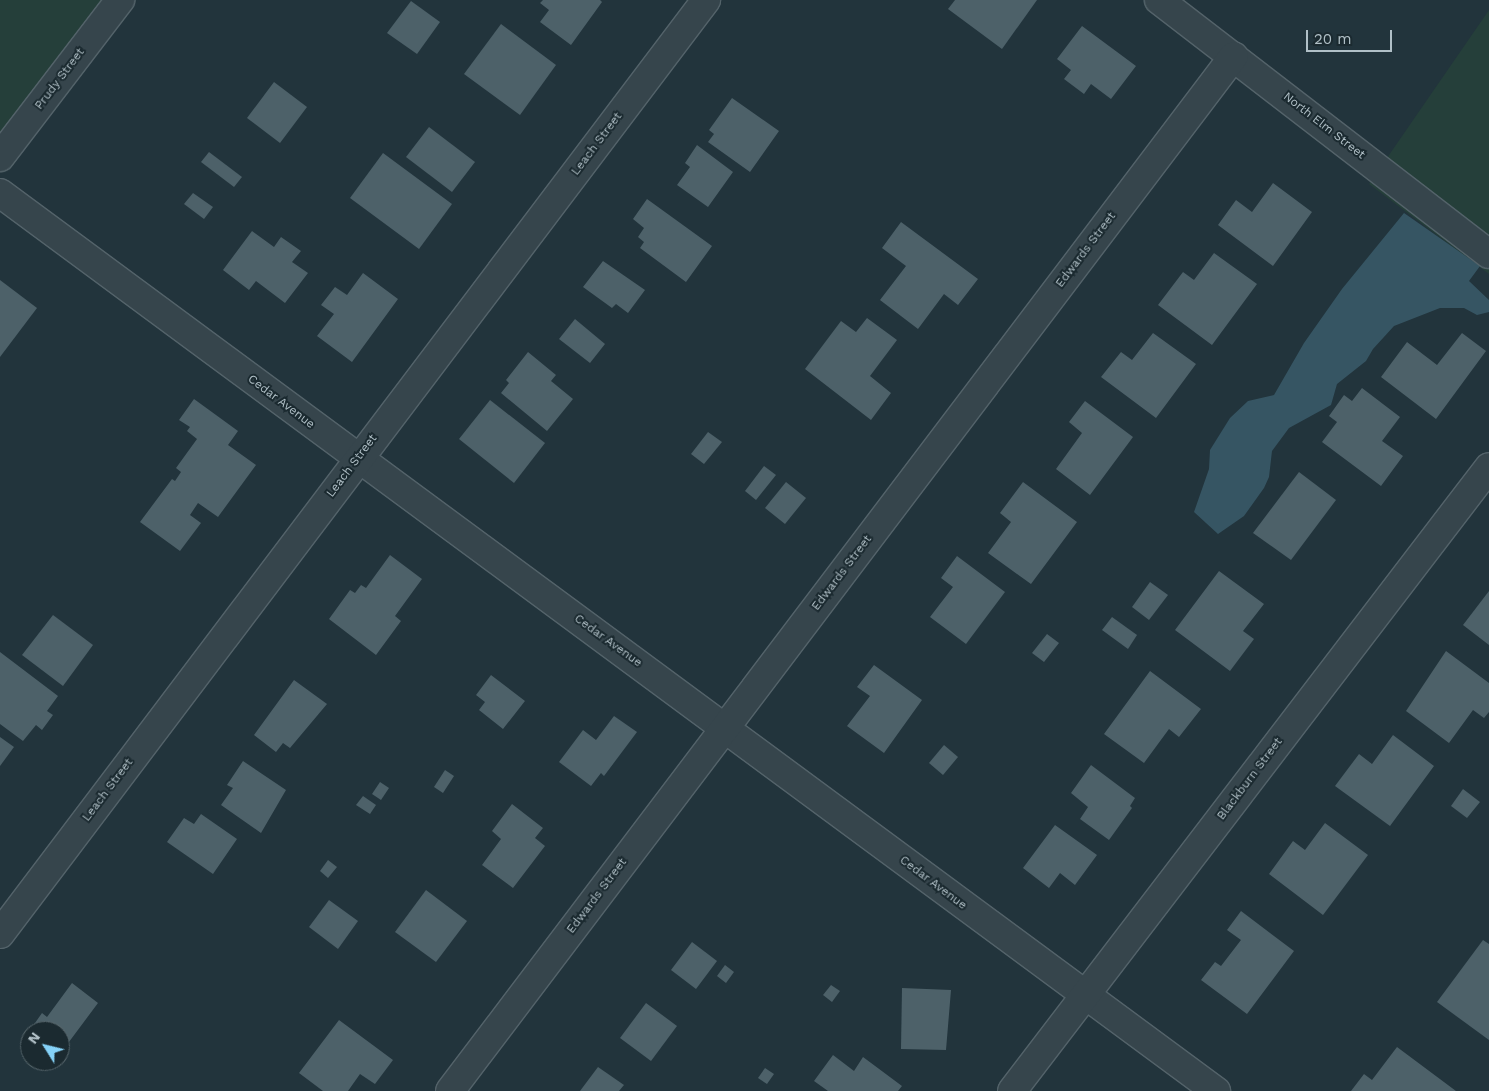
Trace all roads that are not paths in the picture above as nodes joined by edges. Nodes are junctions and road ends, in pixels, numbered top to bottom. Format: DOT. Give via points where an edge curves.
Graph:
graph roads {
  1 [pos="120,0"];
  2 [pos="706,0"];
  3 [pos="1159,0"];
  4 [pos="1234,56"];
  5 [pos="0,157"];
  6 [pos="0,192"];
  7 [pos="1489,254"];
  8 [pos="357,459"];
  9 [pos="1489,467"];
  10 [pos="726,726"];
  11 [pos="0,934"];
  12 [pos="1084,996"];
  13 [pos="450,1091"];
  14 [pos="1012,1091"];
  15 [pos="1216,1091"];
  1 -- 5 [label="street, Prudy Street"];
  2 -- 8 [label="street, Leach Street"];
  3 -- 4 [label="street, North Elm Street"];
  4 -- 7 [label="street, North Elm Street"];
  4 -- 10 [label="street, Edwards Street"];
  6 -- 8 [label="street, Cedar Avenue"];
  8 -- 10 [label="street, Cedar Avenue"];
  8 -- 11 [label="street, Leach Street"];
  9 -- 12 [label="street, Blackburn Street"];
  10 -- 12 [label="street, Cedar Avenue"];
  10 -- 13 [label="street, Edwards Street"];
  12 -- 14 [label="street, Blackburn Street"];
  12 -- 15 [label="street, Cedar Avenue"];
}
